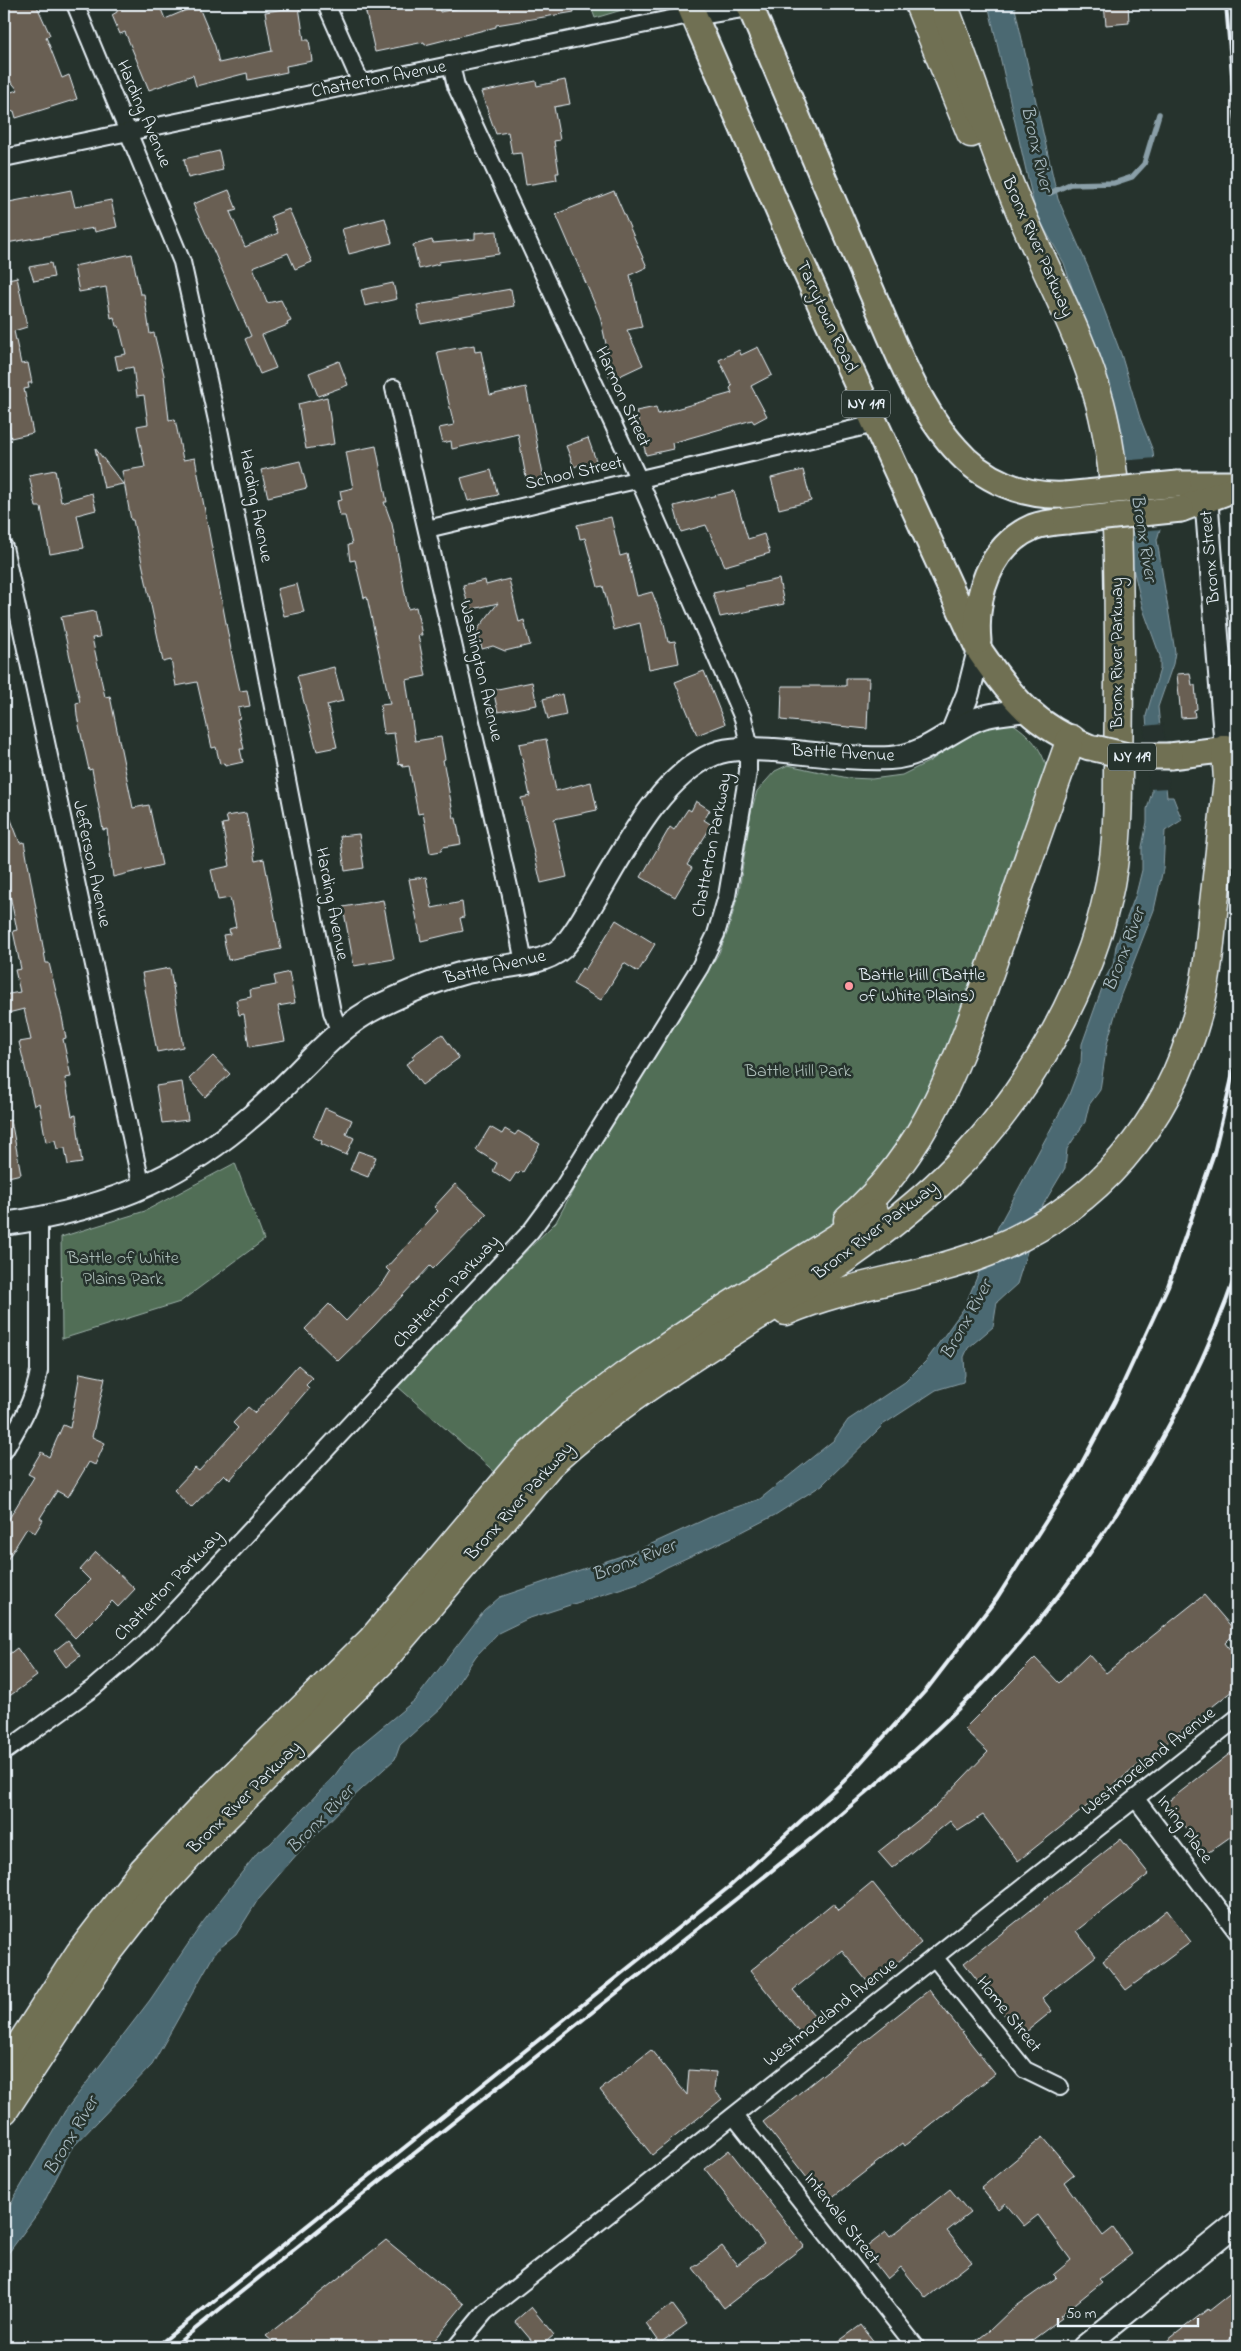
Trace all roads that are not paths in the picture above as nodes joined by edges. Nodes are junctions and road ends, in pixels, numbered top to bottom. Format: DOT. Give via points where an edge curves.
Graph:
graph roads {
  1 [pos="75,4"];
  2 [pos="326,4"];
  3 [pos="749,4"];
  4 [pos="755,4"];
  5 [pos="919,4"];
  6 [pos="942,4"];
  7 [pos="692,9"];
  8 [pos="451,65"];
  9 [pos="361,83"];
  10 [pos="129,131"];
  11 [pos="4,158"];
  12 [pos="394,388"];
  13 [pos="875,424"];
  14 [pos="638,480"];
  15 [pos="1237,484"];
  16 [pos="1237,488"];
  17 [pos="1206,492"];
  18 [pos="427,529"];
  19 [pos="4,547"];
  20 [pos="979,650"];
  21 [pos="1025,710"];
  22 [pos="953,731"];
  23 [pos="1083,744"];
  24 [pos="749,749"];
  25 [pos="1232,749"];
  26 [pos="524,963"];
  27 [pos="340,1033"];
  28 [pos="142,1188"];
  29 [pos="39,1219"];
  30 [pos="4,1224"];
  31 [pos="799,1262"];
  32 [pos="709,1345"];
  33 [pos="5,1449"];
  34 [pos="1237,1718"];
  35 [pos="4,1752"];
  36 [pos="1136,1799"];
  37 [pos="1237,1932"];
  38 [pos="934,1956"];
  39 [pos="4,2070"];
  40 [pos="1060,2087"];
  41 [pos="4,2110"];
  42 [pos="734,2116"];
  43 [pos="1237,2223"];
  44 [pos="1088,2346"];
  45 [pos="456,2347"];
  46 [pos="916,2347"];
  1 -- 10 [label="street, Harding Avenue"];
  2 -- 9 [label="street"];
  3 -- 4 [label="street, Chatterton Avenue"];
  3 -- 7 [label="street, Chatterton Avenue"];
  3 -- 17 [label="main road, NY 119, bridge" via="880,311 934,420 955,449 994,479 1033,494 1065,495 1178,484"];
  5 -- 31 [label="highway, Bronx River Parkway" via="1004,216 1063,345 1090,428 1098,487 1102,564 1103,798 1100,846 1088,910 1066,970 1036,1030 1000,1087 959,1139 917,1180 866,1221"];
  6 -- 32 [label="highway, Bronx River Parkway" via="1012,192 1085,357 1105,422 1114,486 1118,582 1118,814 1111,880 1095,937 1066,1008 1034,1068 995,1124 949,1174 904,1214 820,1275"];
  7 -- 8 [label="street, Chatterton Avenue"];
  7 -- 13 [label="main road, Tarrytown Road / NY 119"];
  8 -- 9 [label="street, Chatterton Avenue"];
  8 -- 14 [label="street, Harmon Street" via="460,95"];
  9 -- 10 [label="street, Chatterton Avenue"];
  10 -- 11 [label="street, Chatterton Avenue"];
  10 -- 27 [label="street, Harding Avenue" via="182,262 220,434 332,1012"];
  12 -- 18 [label="street, Washington Avenue"];
  13 -- 14 [label="street, School Street"];
  13 -- 20 [label="main road, Tarrytown Road / NY 119"];
  14 -- 18 [label="street, School Street"];
  14 -- 24 [label="street, Harmon Street" via="740,710"];
  15 -- 17 [label="main road, NY 119"];
  16 -- 17 [label="main road"];
  17 -- 20 [label="main road, bridge" via="1181,509 1067,520 1026,530 996,557 986,578 979,604"];
  17 -- 25 [label="street, Bronx Street"];
  18 -- 26 [label="street, Washington Avenue"];
  19 -- 28 [label="street, Jefferson Avenue"];
  20 -- 21 [label="main road, Tarrytown Road / NY 119"];
  20 -- 22 [label="street" via="968,694"];
  21 -- 22 [label="street, Battle Avenue" via="980,718"];
  21 -- 23 [label="main road, Tarrytown Road / NY 119" via="1038,721"];
  22 -- 24 [label="street, Battle Avenue" via="926,749 900,757 870,758"];
  23 -- 25 [label="main road, NY 119, bridge" via="1128,756 1170,756"];
  23 -- 31 [label="highway" via="941,1095 907,1155 886,1183 859,1211"];
  24 -- 26 [label="street, Battle Avenue" via="715,754 682,774 639,827 569,940 548,957"];
  24 -- 35 [label="street, Chatterton Parkway" via="727,896 716,934 700,967 548,1210 145,1642 93,1688"];
  25 -- 32 [label="highway" via="1208,965 1191,1036 1173,1082 1146,1130 1100,1183 1064,1212 1016,1240 965,1261 821,1297"];
  26 -- 27 [label="street, Battle Avenue" via="468,972 416,990 375,1008"];
  27 -- 28 [label="street, Battle Avenue" via="233,1133 193,1162"];
  28 -- 29 [label="street, Battle Avenue" via="93,1206"];
  29 -- 30 [label="street, Battle Avenue"];
  29 -- 33 [label="street" via="39,1371 25,1414"];
  31 -- 39 [label="highway, Bronx River Parkway" via="619,1380 573,1415 524,1460 372,1640 208,1802 143,1872 85,1946"];
  32 -- 41 [label="highway, Bronx River Parkway" via="601,1420 549,1465 381,1662 178,1865 108,1952"];
  34 -- 36 [label="street, Westmoreland Avenue"];
  36 -- 37 [label="street, Irving Place"];
  36 -- 38 [label="street, Westmoreland Avenue"];
  38 -- 40 [label="street, Home Street" via="1025,2070"];
  38 -- 42 [label="street, Westmoreland Avenue"];
  42 -- 45 [label="street, Westmoreland Avenue" via="486,2312"];
  42 -- 46 [label="street, Intervale Street"];
  43 -- 44 [label="street"];
}
